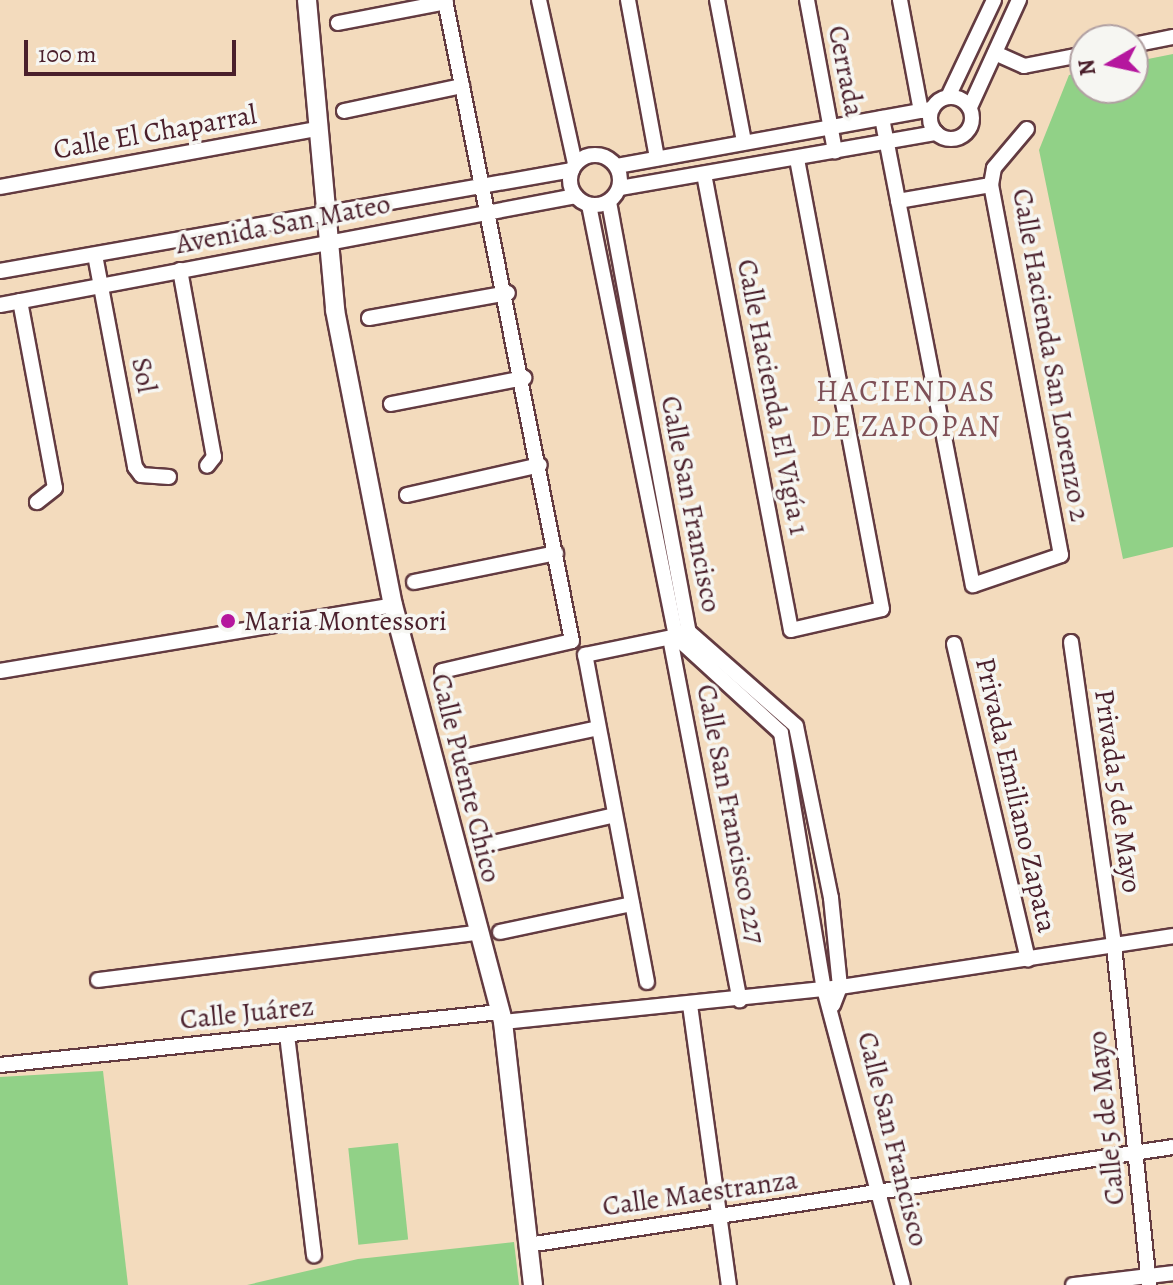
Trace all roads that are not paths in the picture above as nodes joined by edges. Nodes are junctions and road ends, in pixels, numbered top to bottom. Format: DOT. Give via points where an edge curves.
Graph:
graph roads {
  1 [pos="307,0"];
  2 [pos="539,0"];
  3 [pos="628,0"];
  4 [pos="717,0"];
  5 [pos="807,0"];
  6 [pos="900,0"];
  7 [pos="994,0"];
  8 [pos="1019,0"];
  9 [pos="446,1"];
  10 [pos="338,23"];
  11 [pos="1173,37"];
  12 [pos="1149,42"];
  13 [pos="995,53"];
  14 [pos="1069,57"];
  15 [pos="462,86"];
  16 [pos="948,97"];
  17 [pos="970,107"];
  18 [pos="926,110"];
  19 [pos="344,111"];
  20 [pos="882,118"];
  21 [pos="831,127"];
  22 [pos="320,128"];
  23 [pos="1027,129"];
  24 [pos="936,133"];
  25 [pos="887,142"];
  26 [pos="740,143"];
  27 [pos="835,151"];
  28 [pos="657,158"];
  29 [pos="797,158"];
  30 [pos="617,166"];
  31 [pos="574,167"];
  32 [pos="739,168"];
  33 [pos="704,174"];
  34 [pos="991,185"];
  35 [pos="0,187"];
  36 [pos="620,188"];
  37 [pos="482,189"];
  38 [pos="461,193"];
  39 [pos="576,196"];
  40 [pos="898,201"];
  41 [pos="609,202"];
  42 [pos="589,205"];
  43 [pos="488,213"];
  44 [pos="325,217"];
  45 [pos="464,217"];
  46 [pos="327,241"];
  47 [pos="95,255"];
  48 [pos="180,270"];
  49 [pos="0,271"];
  50 [pos="100,284"];
  51 [pos="508,293"];
  52 [pos="20,301"];
  53 [pos="0,305"];
  54 [pos="369,318"];
  55 [pos="524,378"];
  56 [pos="391,404"];
  57 [pos="540,465"];
  58 [pos="207,466"];
  59 [pos="169,477"];
  60 [pos="407,495"];
  61 [pos="37,502"];
  62 [pos="556,553"];
  63 [pos="414,582"];
  64 [pos="393,605"];
  65 [pos="678,636"];
  66 [pos="1071,642"];
  67 [pos="954,644"];
  68 [pos="0,671"];
  69 [pos="442,671"];
  70 [pos="791,719"];
  71 [pos="598,728"];
  72 [pos="781,733"];
  73 [pos="463,757"];
  74 [pos="816,811"];
  75 [pos="615,815"];
  76 [pos="796,815"];
  77 [pos="484,845"];
  78 [pos="831,898"];
  79 [pos="812,902"];
  80 [pos="632,904"];
  81 [pos="500,932"];
  82 [pos="476,933"];
  83 [pos="1173,936"];
  84 [pos="1114,946"];
  85 [pos="1028,959"];
  86 [pos="98,980"];
  87 [pos="647,982"];
  88 [pos="840,987"];
  89 [pos="824,989"];
  90 [pos="740,1000"];
  91 [pos="690,1005"];
  92 [pos="833,1005"];
  93 [pos="501,1017"];
  94 [pos="287,1035"];
  95 [pos="0,1065"];
  96 [pos="1173,1147"];
  97 [pos="1135,1153"];
  98 [pos="880,1192"];
  99 [pos="720,1216"];
  100 [pos="528,1245"];
  101 [pos="314,1255"];
  102 [pos="1173,1273"];
  103 [pos="1149,1280"];
  104 [pos="533,1285"];
  105 [pos="729,1285"];
  106 [pos="903,1285"];
  107 [pos="1073,1285"];
  1 -- 22 [label="main road, Calle Puente Chico"];
  2 -- 31 [label="street"];
  3 -- 28 [label="street"];
  4 -- 26 [label="street"];
  5 -- 21 [label="street, Cerrada"];
  6 -- 18 [label="street"];
  7 -- 16 [label="street, Avenida San Mateo"];
  8 -- 13 [label="street"];
  9 -- 10 [label="street"];
  9 -- 15 [label="street"];
  11 -- 12 [label="street"];
  13 -- 14 [label="street" via="1024,66"];
  13 -- 17 [label="street"];
  15 -- 19 [label="street"];
  15 -- 37 [label="street"];
  16 -- 17 [label="street"];
  16 -- 18 [label="street, Avenida San Mateo"];
  17 -- 24 [label="street" via="965,135"];
  18 -- 20 [label="street, Avenida San Mateo"];
  18 -- 24 [label="street"];
  20 -- 21 [label="street, Avenida San Mateo"];
  20 -- 25 [label="street"];
  21 -- 26 [label="street, Avenida San Mateo"];
  21 -- 27 [label="street, Cerrada"];
  22 -- 35 [label="street, Calle El Chaparral"];
  22 -- 44 [label="main road, Calle Puente Chico"];
  23 -- 34 [label="street, Calle Hacienda San Lorenzo 2" via="994,168"];
  24 -- 25 [label="street"];
  25 -- 27 [label="street"];
  25 -- 40 [label="street"];
  26 -- 28 [label="street, Avenida San Mateo"];
  26 -- 32 [label="street"];
  27 -- 29 [label="street"];
  28 -- 30 [label="street, Avenida San Mateo"];
  29 -- 32 [label="street"];
  29 -- 33 [label="street, Calle Hacienda El Vigía 1" via="882,609 791,630"];
  30 -- 31 [label="street, Avenida San Mateo" via="591,154"];
  30 -- 36 [label="street"];
  31 -- 37 [label="street, Avenida San Mateo"];
  31 -- 39 [label="street"];
  32 -- 33 [label="street"];
  33 -- 36 [label="street"];
  34 -- 40 [label="street"];
  34 -- 40 [label="street, Calle Hacienda San Lorenzo 2" via="1061,555 973,585"];
  36 -- 41 [label="street"];
  37 -- 38 [label="street, Avenida San Mateo"];
  37 -- 43 [label="street"];
  38 -- 44 [label="street, Avenida San Mateo"];
  38 -- 45 [label="street"];
  39 -- 42 [label="street"];
  39 -- 43 [label="street, Avenida San Mateo"];
  41 -- 42 [label="street"];
  41 -- 65 [label="street, Calle San Francisco"];
  42 -- 65 [label="street, Calle San Francisco"];
  43 -- 45 [label="street, Avenida San Mateo"];
  43 -- 51 [label="street"];
  44 -- 46 [label="main road, Calle Puente Chico"];
  44 -- 47 [label="street, Avenida San Mateo"];
  45 -- 46 [label="street, Avenida San Mateo"];
  46 -- 48 [label="street, Avenida San Mateo"];
  46 -- 64 [label="main road, Calle Puente Chico"];
  47 -- 49 [label="street, Avenida San Mateo"];
  47 -- 50 [label="street, Sol"];
  48 -- 50 [label="street, Avenida San Mateo"];
  48 -- 58 [label="street, Sol" via="214,457"];
  50 -- 52 [label="street, Avenida San Mateo"];
  50 -- 59 [label="street, Sol" via="135,467 141,475"];
  51 -- 54 [label="street"];
  51 -- 55 [label="street"];
  52 -- 53 [label="street, Avenida San Mateo"];
  52 -- 61 [label="street" via="55,488"];
  55 -- 56 [label="street"];
  55 -- 57 [label="street"];
  57 -- 60 [label="street"];
  57 -- 62 [label="street"];
  62 -- 63 [label="street"];
  62 -- 69 [label="street" via="572,641"];
  64 -- 68 [label="street"];
  64 -- 82 [label="main road, Calle Puente Chico"];
  65 -- 70 [label="street, Calle San Francisco"];
  65 -- 71 [label="street" via="585,655"];
  65 -- 72 [label="street, Calle San Francisco"];
  65 -- 90 [label="street, Calle San Francisco 227"];
  66 -- 84 [label="street, Privada 5 de Mayo"];
  67 -- 85 [label="street, Privada Emiliano Zapata"];
  70 -- 72 [label="street"];
  70 -- 74 [label="street, Calle San Francisco"];
  71 -- 73 [label="street"];
  71 -- 75 [label="street"];
  72 -- 76 [label="street, Calle San Francisco"];
  74 -- 76 [label="street"];
  74 -- 78 [label="street, Calle San Francisco"];
  75 -- 77 [label="street"];
  75 -- 80 [label="street"];
  76 -- 79 [label="street, Calle San Francisco"];
  78 -- 79 [label="street"];
  78 -- 88 [label="street, Calle San Francisco"];
  79 -- 89 [label="street, Calle San Francisco"];
  80 -- 81 [label="street"];
  80 -- 87 [label="street"];
  82 -- 86 [label="street"];
  82 -- 93 [label="main road, Calle Puente Chico"];
  83 -- 84 [label="street, Calle Juárez"];
  84 -- 85 [label="street, Calle Juárez"];
  84 -- 97 [label="street, Calle 5 de Mayo"];
  85 -- 88 [label="street, Calle Juárez"];
  88 -- 89 [label="street, Calle Juárez"];
  88 -- 92 [label="street, Calle San Francisco"];
  89 -- 90 [label="street, Calle Juárez"];
  89 -- 92 [label="street, Calle San Francisco"];
  90 -- 91 [label="street, Calle Juárez"];
  91 -- 93 [label="street, Calle Juárez"];
  91 -- 99 [label="street"];
  92 -- 98 [label="street, Calle San Francisco"];
  93 -- 94 [label="street, Calle Juárez"];
  93 -- 100 [label="main road, Calle Puente Chico"];
  94 -- 95 [label="street, Calle Juárez"];
  94 -- 101 [label="street"];
  96 -- 97 [label="street, Calle Maestranza"];
  97 -- 98 [label="street, Calle Maestranza"];
  97 -- 103 [label="street, Calle 5 de Mayo"];
  98 -- 99 [label="street, Calle Maestranza"];
  98 -- 106 [label="street, Calle San Francisco"];
  99 -- 100 [label="street, Calle Maestranza"];
  99 -- 105 [label="street"];
  100 -- 104 [label="main road, Calle Puente Chico"];
  102 -- 103 [label="street"];
  103 -- 107 [label="street"];
}
